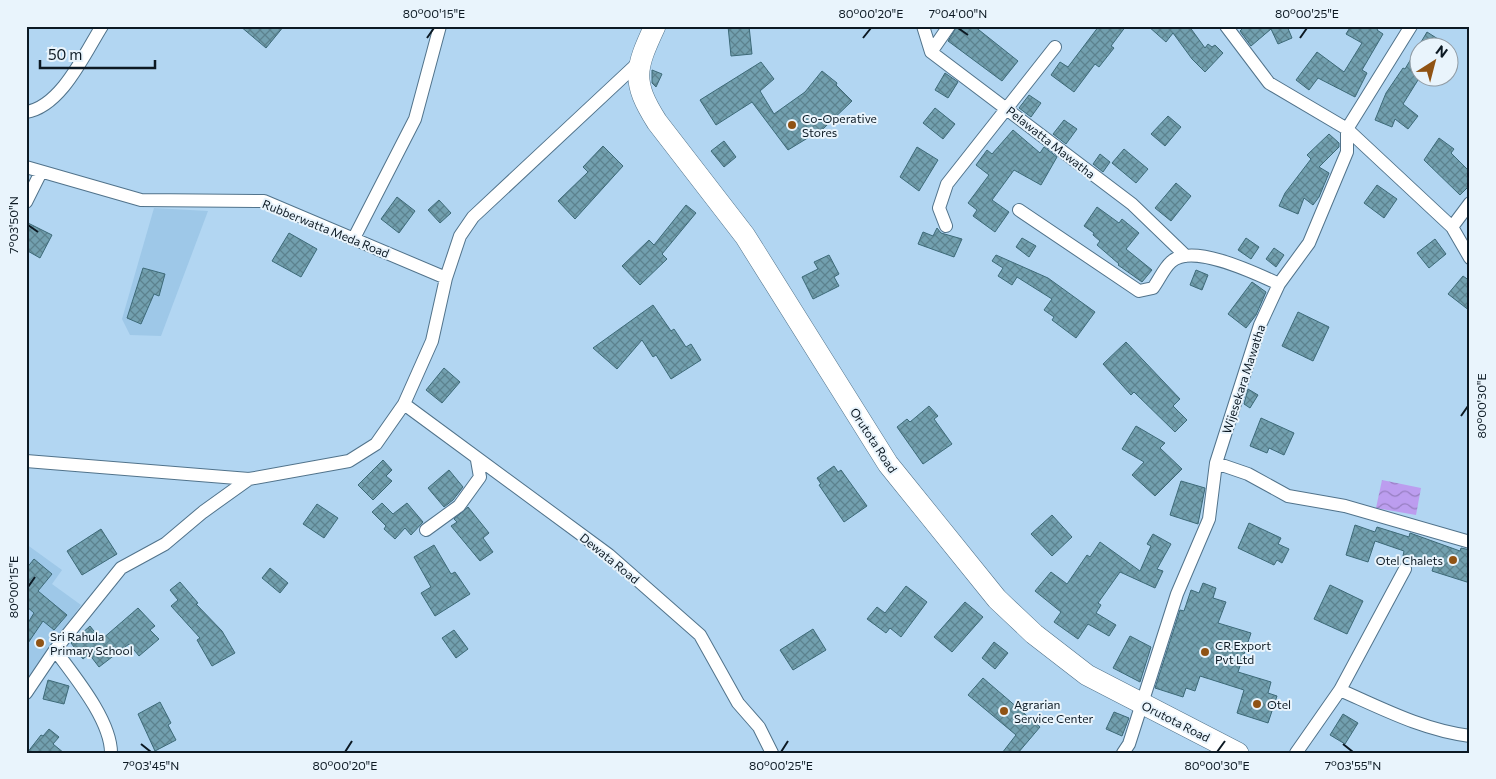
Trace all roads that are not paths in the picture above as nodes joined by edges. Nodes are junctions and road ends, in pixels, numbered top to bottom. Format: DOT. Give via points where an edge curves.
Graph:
graph roads {
  1 [pos="102,26"];
  2 [pos="440,26"];
  3 [pos="655,26"];
  4 [pos="923,26"];
  5 [pos="949,26"];
  6 [pos="1226,26"];
  7 [pos="1411,26"];
  8 [pos="1056,47"];
  9 [pos="931,52"];
  10 [pos="639,62"];
  11 [pos="1007,107"];
  12 [pos="26,112"];
  13 [pos="1347,129"];
  14 [pos="26,167"];
  15 [pos="41,172"];
  16 [pos="26,202"];
  17 [pos="1470,203"];
  18 [pos="1019,210"];
  19 [pos="946,226"];
  20 [pos="1452,227"];
  21 [pos="354,238"];
  22 [pos="1186,256"];
  23 [pos="1470,258"];
  24 [pos="446,278"];
  25 [pos="1279,284"];
  26 [pos="404,404"];
  27 [pos="477,460"];
  28 [pos="26,461"];
  29 [pos="1216,463"];
  30 [pos="249,479"];
  31 [pos="426,530"];
  32 [pos="1470,542"];
  33 [pos="1405,569"];
  34 [pos="55,650"];
  35 [pos="1340,690"];
  36 [pos="26,693"];
  37 [pos="1142,704"];
  38 [pos="1470,736"];
  39 [pos="111,753"];
  40 [pos="772,753"];
  41 [pos="1123,753"];
  42 [pos="1238,753"];
  43 [pos="1296,753"];
  1 -- 12 [label="street" via="67,83 47,104"];
  2 -- 21 [label="street" via="415,119"];
  3 -- 10 [label="main road, Orutota Road"];
  4 -- 9 [label="street"];
  5 -- 9 [label="street"];
  6 -- 13 [label="street" via="1269,83"];
  7 -- 13 [label="street"];
  8 -- 11 [label="street"];
  9 -- 11 [label="street, Pelawatta Mawatha"];
  10 -- 24 [label="street" via="473,217 460,236"];
  10 -- 37 [label="main road, Orutota Road" via="638,82 644,102 745,236 888,464 997,599 1034,634 1087,675"];
  11 -- 19 [label="street" via="947,184 939,208"];
  11 -- 22 [label="street, Pelawatta Mawatha" via="1132,204"];
  13 -- 20 [label="street"];
  13 -- 25 [label="street, Wijesekara Mawatha" via="1347,152 1309,243"];
  14 -- 15 [label="street, Rubberwatta Meda Road"];
  15 -- 16 [label="street"];
  15 -- 21 [label="street, Rubberwatta Meda Road" via="141,200 264,201"];
  17 -- 20 [label="street"];
  18 -- 22 [label="street" via="1139,291 1153,288 1172,261"];
  20 -- 23 [label="street"];
  21 -- 24 [label="street, Rubberwatta Meda Road"];
  22 -- 25 [label="street" via="1225,260"];
  24 -- 26 [label="street" via="432,341"];
  25 -- 29 [label="street, Wijesekara Mawatha" via="1260,325"];
  26 -- 27 [label="street, Dewata Road"];
  26 -- 30 [label="street" via="376,444 349,461"];
  27 -- 31 [label="street" via="480,476 459,506"];
  27 -- 40 [label="street, Dewata Road" via="609,555 700,635 738,703 759,726"];
  28 -- 30 [label="street"];
  29 -- 32 [label="street" via="1248,474 1288,496 1344,506"];
  29 -- 37 [label="street, Wijesekara Mawatha" via="1209,520 1177,594"];
  30 -- 34 [label="street" via="165,544 121,568"];
  33 -- 35 [label="street"];
  34 -- 36 [label="street"];
  34 -- 39 [label="street" via="107,730"];
  35 -- 38 [label="street" via="1411,722"];
  35 -- 43 [label="street"];
  37 -- 41 [label="street, Wijesekara Mawatha"];
  37 -- 42 [label="main road, Orutota Road"];
}
